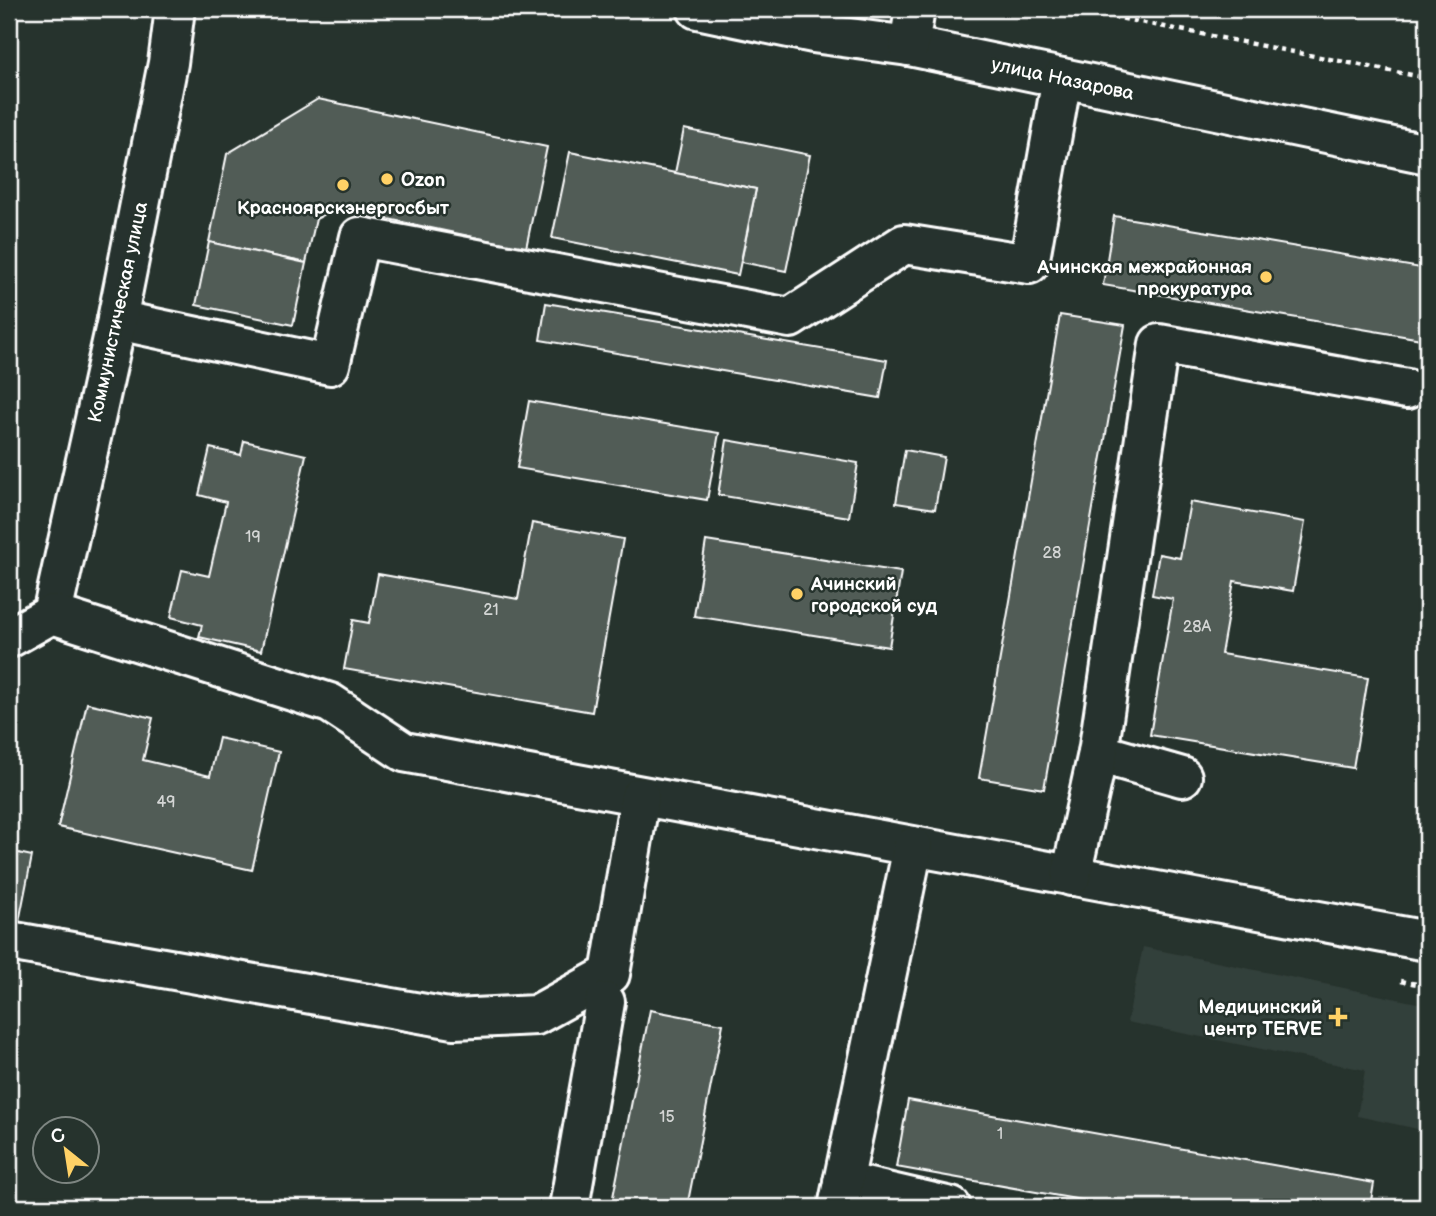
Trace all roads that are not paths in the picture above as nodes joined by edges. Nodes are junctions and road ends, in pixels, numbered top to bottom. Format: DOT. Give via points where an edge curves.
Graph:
graph roads {
  1 [pos="175,9"];
  2 [pos="697,9"];
  3 [pos="915,9"];
  4 [pos="909,47"];
  5 [pos="1062,78"];
  6 [pos="1427,154"];
  7 [pos="117,320"];
  8 [pos="1407,389"];
  9 [pos="52,614"];
  10 [pos="9,638"];
  11 [pos="1098,752"];
  12 [pos="1182,777"];
  13 [pos="640,797"];
  14 [pos="913,847"];
  15 [pos="1071,876"];
  16 [pos="9,941"];
  17 [pos="1427,941"];
  18 [pos="605,1002"];
  19 [pos="840,1195"];
  20 [pos="569,1207"];
  21 [pos="951,1207"];
  1 -- 7 [label="street, Коммунистическая улица"];
  2 -- 4 [label="street, улица Назарова"];
  3 -- 4 [label="street"];
  4 -- 5 [label="street, улица Назарова"];
  5 -- 6 [label="street, улица Назарова"];
  5 -- 7 [label="street" via="1028,264 904,244 790,318 360,237 330,365"];
  7 -- 9 [label="street, Коммунистическая улица"];
  8 -- 11 [label="street" via="1159,344"];
  9 -- 10 [label="street"];
  9 -- 13 [label="street" via="330,703 404,752"];
  11 -- 12 [label="street"];
  11 -- 15 [label="street"];
  13 -- 14 [label="street"];
  13 -- 16 [label="street" via="610,974 536,1015 454,1019"];
  14 -- 15 [label="street"];
  14 -- 19 [label="street"];
  15 -- 17 [label="street"];
  18 -- 20 [label="street"];
  19 -- 21 [label="street"];
}
